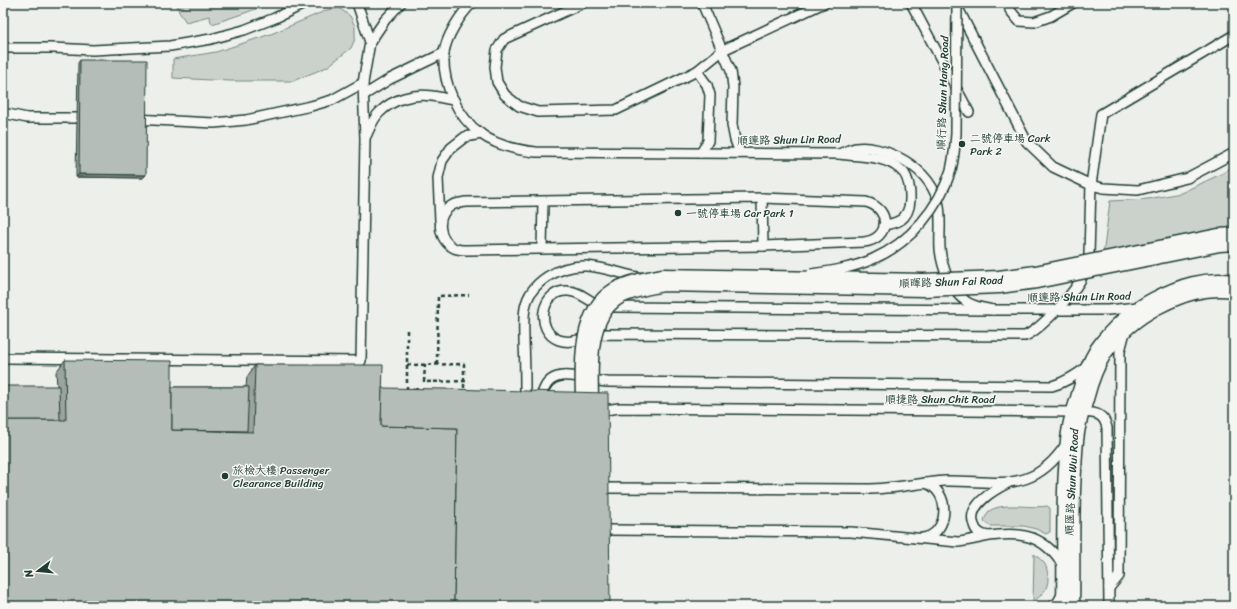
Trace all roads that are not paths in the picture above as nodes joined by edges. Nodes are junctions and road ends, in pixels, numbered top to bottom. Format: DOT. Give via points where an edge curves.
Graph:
graph roads {
  1 [pos="306,3"];
  2 [pos="357,3"];
  3 [pos="401,3"];
  4 [pos="472,3"];
  5 [pos="583,3"];
  6 [pos="702,3"];
  7 [pos="824,3"];
  8 [pos="911,3"];
  9 [pos="957,3"];
  10 [pos="1009,3"];
  11 [pos="1073,3"];
  12 [pos="1234,35"];
  13 [pos="370,42"];
  14 [pos="3,48"];
  15 [pos="723,50"];
  16 [pos="444,53"];
  17 [pos="697,71"];
  18 [pos="363,83"];
  19 [pos="364,95"];
  20 [pos="454,100"];
  21 [pos="969,112"];
  22 [pos="3,113"];
  23 [pos="95,118"];
  24 [pos="126,118"];
  25 [pos="481,134"];
  26 [pos="365,140"];
  27 [pos="701,153"];
  28 [pos="740,153"];
  29 [pos="1234,153"];
  30 [pos="839,154"];
  31 [pos="1091,185"];
  32 [pos="762,198"];
  33 [pos="543,202"];
  34 [pos="440,223"];
  35 [pos="884,225"];
  36 [pos="1234,239"];
  37 [pos="763,246"];
  38 [pos="542,249"];
  39 [pos="663,280"];
  40 [pos="744,282"];
  41 [pos="1231,284"];
  42 [pos="1168,297"];
  43 [pos="993,310"];
  44 [pos="1055,310"];
  45 [pos="1128,322"];
  46 [pos="1100,352"];
  47 [pos="3,358"];
  48 [pos="525,395"];
  49 [pos="542,395"];
  50 [pos="587,396"];
  51 [pos="605,410"];
  52 [pos="1076,420"];
  53 [pos="1009,482"];
  54 [pos="925,483"];
  55 [pos="606,488"];
  56 [pos="607,530"];
  57 [pos="988,536"];
  58 [pos="918,539"];
  59 [pos="1068,579"];
  60 [pos="1109,588"];
  61 [pos="1053,606"];
  62 [pos="1068,606"];
  63 [pos="1109,606"];
  1 -- 14 [label="lane" via="244,30 170,46 93,50"];
  2 -- 13 [label="lane"];
  3 -- 13 [label="lane"];
  4 -- 16 [label="lane, 順連路 Shun Lin Road" via="463,12 448,39"];
  5 -- 17 [label="lane" via="504,39 497,50 497,82 505,95 519,106 538,112 616,110"];
  6 -- 15 [label="lane"];
  7 -- 15 [label="lane"];
  8 -- 21 [label="lane"];
  9 -- 31 [label="lane" via="1027,142 1053,167"];
  9 -- 40 [label="lane, 順行路 Shun Hang Road, bridge" via="956,134 951,170 936,204 901,242 873,259 834,271"];
  10 -- 11 [label="lane" via="1010,10 1019,21 1034,22 1051,16"];
  12 -- 31 [label="lane" via="1101,114"];
  13 -- 18 [label="lane"];
  15 -- 17 [label="lane"];
  15 -- 28 [label="lane" via="731,71 732,125"];
  16 -- 19 [label="lane" via="390,79"];
  16 -- 20 [label="lane, 順連路 Shun Lin Road" via="448,84"];
  17 -- 27 [label="lane" via="707,85 710,95 708,141"];
  18 -- 19 [label="lane"];
  18 -- 24 [label="lane" via="332,100 246,120 214,123"];
  19 -- 26 [label="lane"];
  20 -- 25 [label="lane, 順連路 Shun Lin Road" via="460,112"];
  20 -- 26 [label="lane" via="420,95 396,101 379,113"];
  22 -- 23 [label="lane" via="27,118"];
  25 -- 27 [label="lane, 順連路 Shun Lin Road" via="506,147 536,152"];
  25 -- 34 [label="lane" via="465,137 442,160 438,178"];
  26 -- 47 [label="lane" via="361,361"];
  27 -- 28 [label="lane, 順連路 Shun Lin Road"];
  28 -- 30 [label="lane, 順連路 Shun Lin Road"];
  29 -- 31 [label="lane" via="1187,178 1138,190"];
  30 -- 35 [label="lane" via="880,159 901,169 908,180 910,206 904,218"];
  30 -- 43 [label="lane, 順連路 Shun Lin Road" via="856,148 878,150 891,154 917,169 928,181 938,202 940,250 946,274 957,293 968,303"];
  31 -- 44 [label="lane" via="1087,265 1080,281"];
  32 -- 33 [label="lane"];
  32 -- 35 [label="lane" via="871,203 880,209"];
  32 -- 37 [label="lane"];
  33 -- 34 [label="lane" via="458,203 446,210"];
  33 -- 38 [label="lane"];
  34 -- 38 [label="lane" via="441,234 445,240 460,250"];
  35 -- 37 [label="lane" via="879,236 869,242"];
  36 -- 40 [label="street, 順暉路 Shun Fai Road, bridge" via="1000,282 924,285"];
  37 -- 38 [label="lane"];
  39 -- 40 [label="street, 順暉路 Shun Fai Road, bridge"];
  39 -- 48 [label="lane, 順暉路 Shun Fai Road" via="586,266 553,273 544,279 536,287 525,307"];
  39 -- 50 [label="street, 順暉路 Shun Fai Road, bridge" via="644,283 616,294 596,317 587,350"];
  41 -- 42 [label="street, 順匯路 Shun Wui Road" via="1202,286 1183,290"];
  42 -- 44 [label="lane, 順連路 Shun Lin Road" via="1133,308"];
  42 -- 45 [label="street, 順匯路 Shun Wui Road"];
  43 -- 44 [label="lane, 順連路 Shun Lin Road"];
  43 -- 44 [label="lane" via="614,307 600,305 568,290 554,295 543,311 548,332 559,340 567,341 604,334 1016,337 1032,333"];
  45 -- 46 [label="street, 順匯路 Shun Wui Road"];
  45 -- 60 [label="lane" via="1120,352 1120,576"];
  46 -- 49 [label="lane, 順捷路 Shun Chit Road" via="1072,378 1052,386 598,382 567,375 550,381"];
  46 -- 52 [label="street, 順匯路 Shun Wui Road" via="1085,387"];
  51 -- 52 [label="lane, 順捷路 Shun Chit Road" via="627,408"];
  52 -- 53 [label="lane" via="1069,439 1051,463 1026,479"];
  52 -- 59 [label="street, 順匯路 Shun Wui Road" via="1069,488"];
  52 -- 60 [label="lane, 順捷路 Shun Chit Road" via="1098,414 1106,422"];
  53 -- 54 [label="lane"];
  53 -- 57 [label="lane" via="986,497 973,514 972,520 979,533"];
  54 -- 55 [label="lane" via="864,489"];
  54 -- 58 [label="lane" via="930,484 940,494 944,517 933,535"];
  56 -- 58 [label="lane" via="851,532"];
  57 -- 58 [label="lane" via="968,542"];
  57 -- 59 [label="lane" via="1017,534 1040,542 1055,555"];
  59 -- 61 [label="lane" via="1063,594"];
  59 -- 62 [label="street, 順匯路 Shun Wui Road"];
  60 -- 63 [label="lane, 順捷路 Shun Chit Road"];
}
